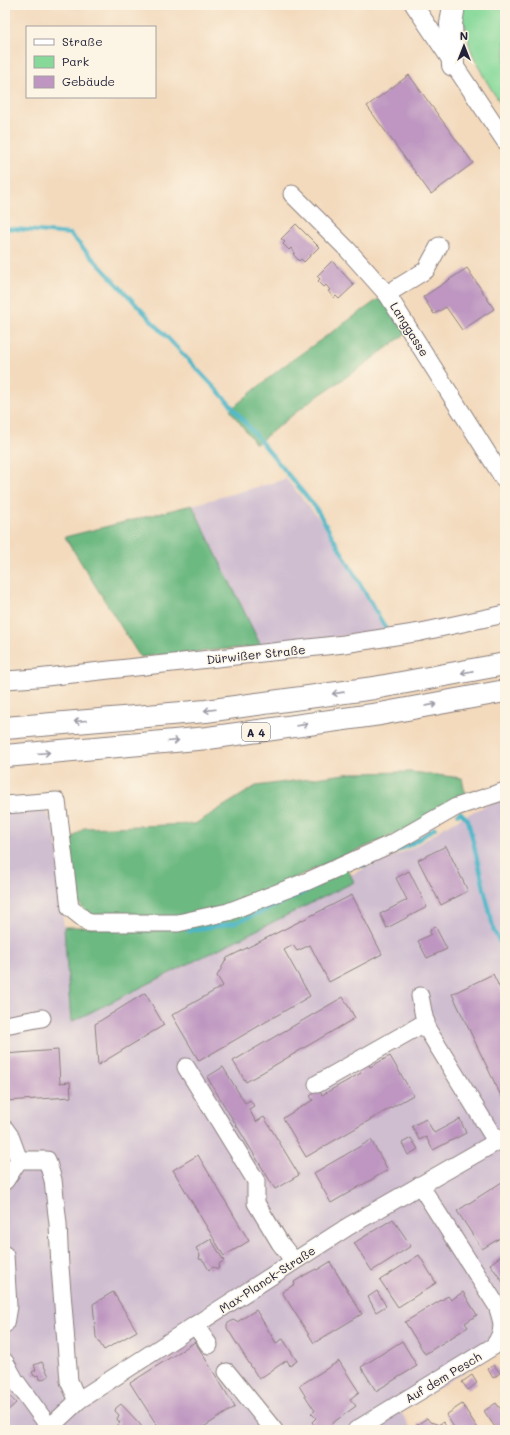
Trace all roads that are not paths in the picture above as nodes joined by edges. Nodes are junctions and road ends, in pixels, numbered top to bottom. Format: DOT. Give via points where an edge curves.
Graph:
graph roads {
  1 [pos="414,5"];
  2 [pos="454,5"];
  3 [pos="453,65"];
  4 [pos="505,141"];
  5 [pos="292,194"];
  6 [pos="439,246"];
  7 [pos="387,294"];
  8 [pos="505,481"];
  9 [pos="505,614"];
  10 [pos="505,664"];
  11 [pos="5,680"];
  12 [pos="505,691"];
  13 [pos="5,728"];
  14 [pos="5,756"];
  15 [pos="505,791"];
  16 [pos="5,805"];
  17 [pos="420,996"];
  18 [pos="42,1018"];
  19 [pos="426,1022"];
  20 [pos="5,1025"];
  21 [pos="186,1067"];
  22 [pos="317,1084"];
  23 [pos="5,1130"];
  24 [pos="501,1139"];
  25 [pos="19,1160"];
  26 [pos="5,1181"];
  27 [pos="420,1185"];
  28 [pos="5,1255"];
  29 [pos="294,1261"];
  30 [pos="5,1324"];
  31 [pos="195,1325"];
  32 [pos="503,1335"];
  33 [pos="208,1345"];
  34 [pos="5,1362"];
  35 [pos="227,1372"];
  36 [pos="78,1401"];
  37 [pos="48,1429"];
  38 [pos="274,1430"];
  39 [pos="356,1430"];
  1 -- 3 [label="street"];
  2 -- 3 [label="main road" via="451,24"];
  3 -- 4 [label="street"];
  5 -- 7 [label="street, Langgasse"];
  6 -- 7 [label="street" via="426,270"];
  7 -- 8 [label="street, Langgasse"];
  9 -- 11 [label="street, Dürwißer Straße" via="421,632 344,644"];
  10 -- 13 [label="main road, A 4, one-way" via="374,688 206,711"];
  14 -- 12 [label="main road, A 4, one-way" via="208,738 380,714"];
  15 -- 16 [label="street" via="456,807 393,843 308,881 228,912 178,923 88,923 70,908 57,801"];
  17 -- 19 [label="street, Max-Planck-Straße"];
  18 -- 20 [label="street"];
  19 -- 22 [label="street"];
  19 -- 24 [label="street, Max-Planck-Straße" via="426,1027"];
  21 -- 29 [label="street" via="256,1181 256,1203"];
  23 -- 25 [label="street"];
  24 -- 27 [label="street, Max-Planck-Straße"];
  25 -- 26 [label="street"];
  25 -- 36 [label="street" via="47,1160 53,1180 69,1381"];
  27 -- 29 [label="street, Max-Planck-Straße"];
  27 -- 32 [label="street, Auf dem Pesch" via="497,1306"];
  28 -- 30 [label="street" via="8,1306"];
  29 -- 31 [label="street, Max-Planck-Straße"];
  31 -- 33 [label="street"];
  31 -- 36 [label="street, Max-Planck-Straße"];
  32 -- 39 [label="street, Auf dem Pesch" via="494,1346"];
  34 -- 37 [label="street"];
  35 -- 38 [label="street"];
  36 -- 37 [label="street, Max-Planck-Straße"];
}
